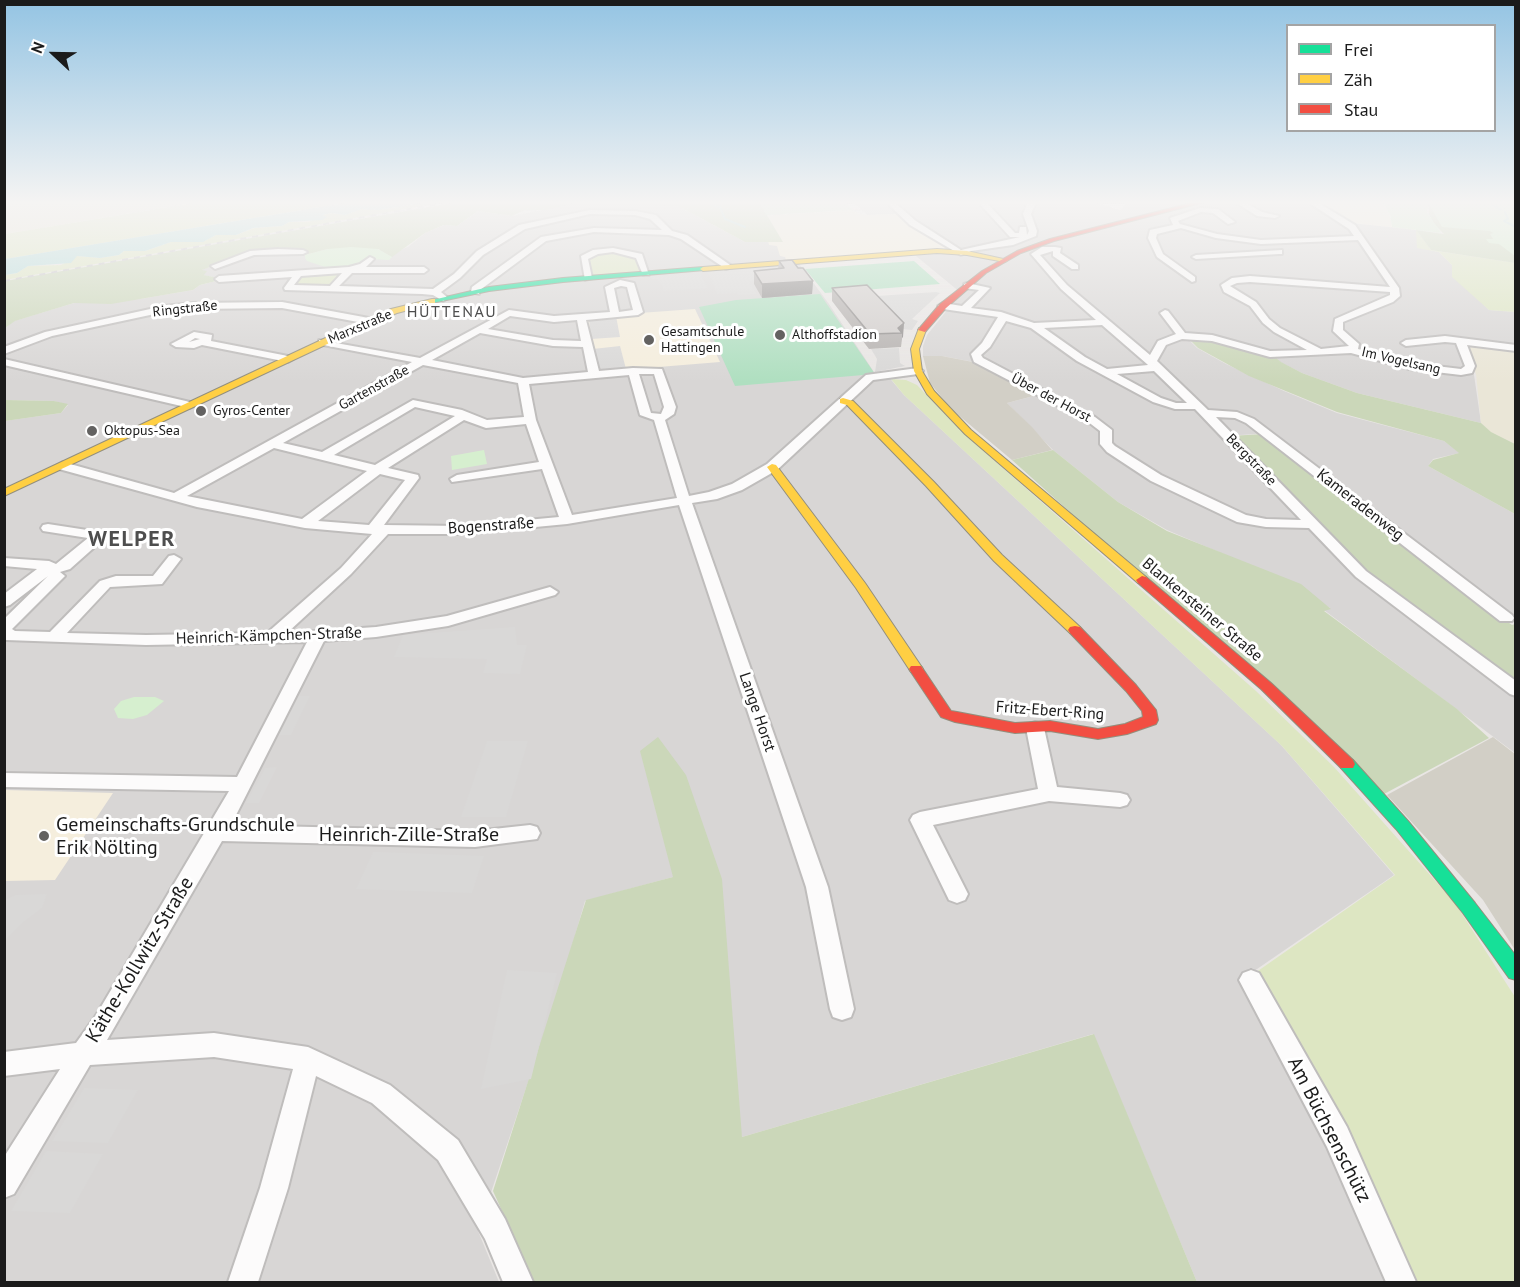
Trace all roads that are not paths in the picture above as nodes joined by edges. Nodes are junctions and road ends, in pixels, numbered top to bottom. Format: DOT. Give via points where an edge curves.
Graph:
graph roads {
  1 [pos="227,262"];
  2 [pos="367,262"];
  3 [pos="472,262"];
  4 [pos="512,262"];
  5 [pos="586,262"];
  6 [pos="641,262"];
  7 [pos="722,262"];
  8 [pos="793,262"];
  9 [pos="1001,262"];
  10 [pos="1042,262"];
  11 [pos="1068,262"];
  12 [pos="1169,262"];
  13 [pos="1376,262"];
  14 [pos="215,266"];
  15 [pos="729,267"];
  16 [pos="1075,267"];
  17 [pos="350,270"];
  18 [pos="424,270"];
  19 [pos="646,273"];
  20 [pos="297,274"];
  21 [pos="588,278"];
  22 [pos="219,279"];
  23 [pos="618,279"];
  24 [pos="1192,279"];
  25 [pos="967,286"];
  26 [pos="333,288"];
  27 [pos="1395,290"];
  28 [pos="476,292"];
  29 [pos="439,295"];
  30 [pos="943,306"];
  31 [pos="964,309"];
  32 [pos="1165,313"];
  33 [pos="615,315"];
  34 [pos="1003,317"];
  35 [pos="581,318"];
  36 [pos="369,321"];
  37 [pos="1105,322"];
  38 [pos="1034,326"];
  39 [pos="479,330"];
  40 [pos="1182,336"];
  41 [pos="1460,341"];
  42 [pos="202,342"];
  43 [pos="323,342"];
  44 [pos="1406,343"];
  45 [pos="586,344"];
  46 [pos="1515,348"];
  47 [pos="1351,350"];
  48 [pos="4,351"];
  49 [pos="1320,353"];
  50 [pos="288,359"];
  51 [pos="422,361"];
  52 [pos="4,362"];
  53 [pos="1154,365"];
  54 [pos="633,371"];
  55 [pos="1108,372"];
  56 [pos="594,374"];
  57 [pos="919,374"];
  58 [pos="523,381"];
  59 [pos="843,401"];
  60 [pos="190,405"];
  61 [pos="1201,409"];
  62 [pos="462,416"];
  63 [pos="659,418"];
  64 [pos="531,420"];
  65 [pos="272,444"];
  66 [pos="324,456"];
  67 [pos="546,465"];
  68 [pos="63,466"];
  69 [pos="772,466"];
  70 [pos="378,469"];
  71 [pos="457,479"];
  72 [pos="4,493"];
  73 [pos="176,497"];
  74 [pos="684,500"];
  75 [pos="567,520"];
  76 [pos="305,524"];
  77 [pos="1313,524"];
  78 [pos="48,528"];
  79 [pos="379,530"];
  80 [pos="174,559"];
  81 [pos="4,562"];
  82 [pos="39,574"];
  83 [pos="57,576"];
  84 [pos="550,592"];
  85 [pos="8,597"];
  86 [pos="1506,618"];
  87 [pos="6,634"];
  88 [pos="54,637"];
  89 [pos="318,637"];
  90 [pos="271,638"];
  91 [pos="1515,690"];
  92 [pos="1035,728"];
  93 [pos="4,780"];
  94 [pos="244,784"];
  95 [pos="1049,794"];
  96 [pos="1120,800"];
  97 [pos="216,833"];
  98 [pos="530,833"];
  99 [pos="957,894"];
  100 [pos="1515,972"];
  101 [pos="1251,980"];
  102 [pos="842,1009"];
  103 [pos="83,1054"];
  104 [pos="308,1059"];
  105 [pos="4,1064"];
  106 [pos="4,1184"];
  107 [pos="243,1282"];
  108 [pos="518,1282"];
  109 [pos="1401,1282"];
  1 -- 14 [label="street"];
  2 -- 17 [label="street"];
  3 -- 29 [label="street"];
  4 -- 28 [label="street"];
  5 -- 21 [label="street"];
  6 -- 19 [label="street"];
  7 -- 15 [label="street"];
  8 -- 15 [label="street, Marxstraße"];
  9 -- 25 [label="street"];
  10 -- 37 [label="street, Bergstraße"];
  11 -- 16 [label="street, Bergstraße"];
  12 -- 24 [label="street"];
  13 -- 27 [label="street"];
  15 -- 19 [label="street, Marxstraße"];
  17 -- 18 [label="street"];
  17 -- 20 [label="street"];
  17 -- 26 [label="street"];
  19 -- 23 [label="street, Marxstraße"];
  20 -- 22 [label="street"];
  20 -- 26 [label="street" via="288,288"];
  21 -- 23 [label="street, Marxstraße"];
  21 -- 28 [label="street, Marxstraße"];
  23 -- 33 [label="street" via="609,287"];
  23 -- 33 [label="street" via="631,285 639,312"];
  25 -- 30 [label="street"];
  25 -- 31 [label="street" via="986,288"];
  26 -- 29 [label="street"];
  27 -- 47 [label="street, Im Vogelsang" via="1390,300 1338,321 1340,333 1355,346"];
  27 -- 49 [label="street" via="1251,279 1225,285 1252,304 1277,330"];
  28 -- 29 [label="street, Marxstraße"];
  29 -- 36 [label="street, Marxstraße"];
  30 -- 31 [label="street"];
  30 -- 57 [label="street" via="920,335 915,355"];
  31 -- 34 [label="street"];
  32 -- 40 [label="street"];
  33 -- 35 [label="street"];
  34 -- 38 [label="street"];
  34 -- 77 [label="street, Über der Horst" via="978,352 978,360 1091,419 1106,430 1106,444 1111,449 1156,478 1242,519"];
  35 -- 39 [label="street, Gartenstraße" via="509,313"];
  35 -- 45 [label="street"];
  36 -- 43 [label="street, Marxstraße"];
  36 -- 48 [label="street, Ringstraße" via="282,305 192,306 49,334"];
  37 -- 38 [label="street"];
  37 -- 53 [label="street, Bergstraße"];
  38 -- 55 [label="street, Kameradenweg" via="1081,359"];
  39 -- 45 [label="street" via="553,344"];
  39 -- 51 [label="street, Gartenstraße"];
  40 -- 49 [label="street" via="1212,338 1270,354"];
  40 -- 53 [label="street" via="1162,343"];
  41 -- 44 [label="street, Im Vogelsang"];
  41 -- 46 [label="street, Im Vogelsang"];
  41 -- 47 [label="street, Im Vogelsang" via="1470,366 1465,372 1410,366"];
  42 -- 50 [label="street"];
  43 -- 50 [label="street, Marxstraße"];
  43 -- 51 [label="street"];
  45 -- 56 [label="street"];
  47 -- 49 [label="street"];
  50 -- 60 [label="street, Marxstraße"];
  51 -- 58 [label="street"];
  51 -- 65 [label="street, Gartenstraße"];
  52 -- 60 [label="street"];
  53 -- 55 [label="street"];
  53 -- 61 [label="street, Bergstraße"];
  54 -- 56 [label="street"];
  54 -- 63 [label="street" via="646,416"];
  54 -- 63 [label="street" via="658,371 670,412"];
  55 -- 61 [label="street, Kameradenweg" via="1167,404"];
  56 -- 58 [label="street"];
  57 -- 59 [label="street, Bogenstraße" via="870,377"];
  57 -- 100 [label="street, Blankensteiner Straße" via="942,407 968,432 1266,686 1337,754 1409,834"];
  58 -- 64 [label="street"];
  59 -- 69 [label="street, Bogenstraße"];
  59 -- 92 [label="street, Fritz-Ebert-Ring" via="863,416 998,558 1070,625 1151,714 1149,723 1101,734 1050,726"];
  60 -- 68 [label="street, Marxstraße"];
  61 -- 77 [label="street, Bergstraße"];
  61 -- 86 [label="street, Kameradenweg" via="1250,421"];
  62 -- 64 [label="street" via="486,424"];
  62 -- 66 [label="street" via="413,403"];
  62 -- 70 [label="street"];
  63 -- 74 [label="street, Lange Horst"];
  64 -- 67 [label="street"];
  65 -- 66 [label="street"];
  65 -- 73 [label="street, Gartenstraße"];
  66 -- 70 [label="street"];
  67 -- 71 [label="street"];
  67 -- 75 [label="street"];
  68 -- 72 [label="street, Marxstraße"];
  68 -- 73 [label="street, Bogenstraße"];
  69 -- 74 [label="street, Bogenstraße" via="726,491"];
  69 -- 92 [label="street, Fritz-Ebert-Ring" via="861,586 946,714 1015,728"];
  70 -- 76 [label="street"];
  70 -- 79 [label="street" via="413,478"];
  73 -- 76 [label="street, Bogenstraße"];
  74 -- 75 [label="street, Bogenstraße"];
  74 -- 102 [label="street, Lange Horst" via="818,887"];
  75 -- 79 [label="street, Bogenstraße" via="462,530"];
  76 -- 79 [label="street, Bogenstraße"];
  77 -- 91 [label="street, Bergstraße" via="1361,574"];
  78 -- 82 [label="street" via="100,536 65,566"];
  79 -- 90 [label="street" via="346,571"];
  80 -- 88 [label="street" via="157,581 105,584"];
  81 -- 82 [label="street" via="49,565"];
  82 -- 85 [label="street"];
  83 -- 87 [label="street"];
  84 -- 89 [label="street, Heinrich-Kämpchen-Straße" via="448,621"];
  87 -- 88 [label="street, Heinrich-Kämpchen-Straße"];
  88 -- 90 [label="street, Heinrich-Kämpchen-Straße"];
  89 -- 90 [label="street, Heinrich-Kämpchen-Straße"];
  89 -- 94 [label="street, Käthe-Kollwitz-Straße"];
  92 -- 95 [label="street"];
  93 -- 94 [label="street"];
  94 -- 97 [label="street, Käthe-Kollwitz-Straße"];
  95 -- 96 [label="street"];
  95 -- 99 [label="street" via="920,820"];
  97 -- 98 [label="street, Heinrich-Zille-Straße" via="475,839"];
  97 -- 103 [label="street, Käthe-Kollwitz-Straße" via="104,1025"];
  101 -- 109 [label="street, Am Büchsenschütz" via="1337,1137"];
  103 -- 104 [label="street" via="214,1045"];
  103 -- 105 [label="street"];
  103 -- 106 [label="street, Käthe-Kollwitz-Straße"];
  104 -- 107 [label="street" via="274,1188"];
  104 -- 108 [label="street" via="381,1094 448,1150 495,1229"];
}
